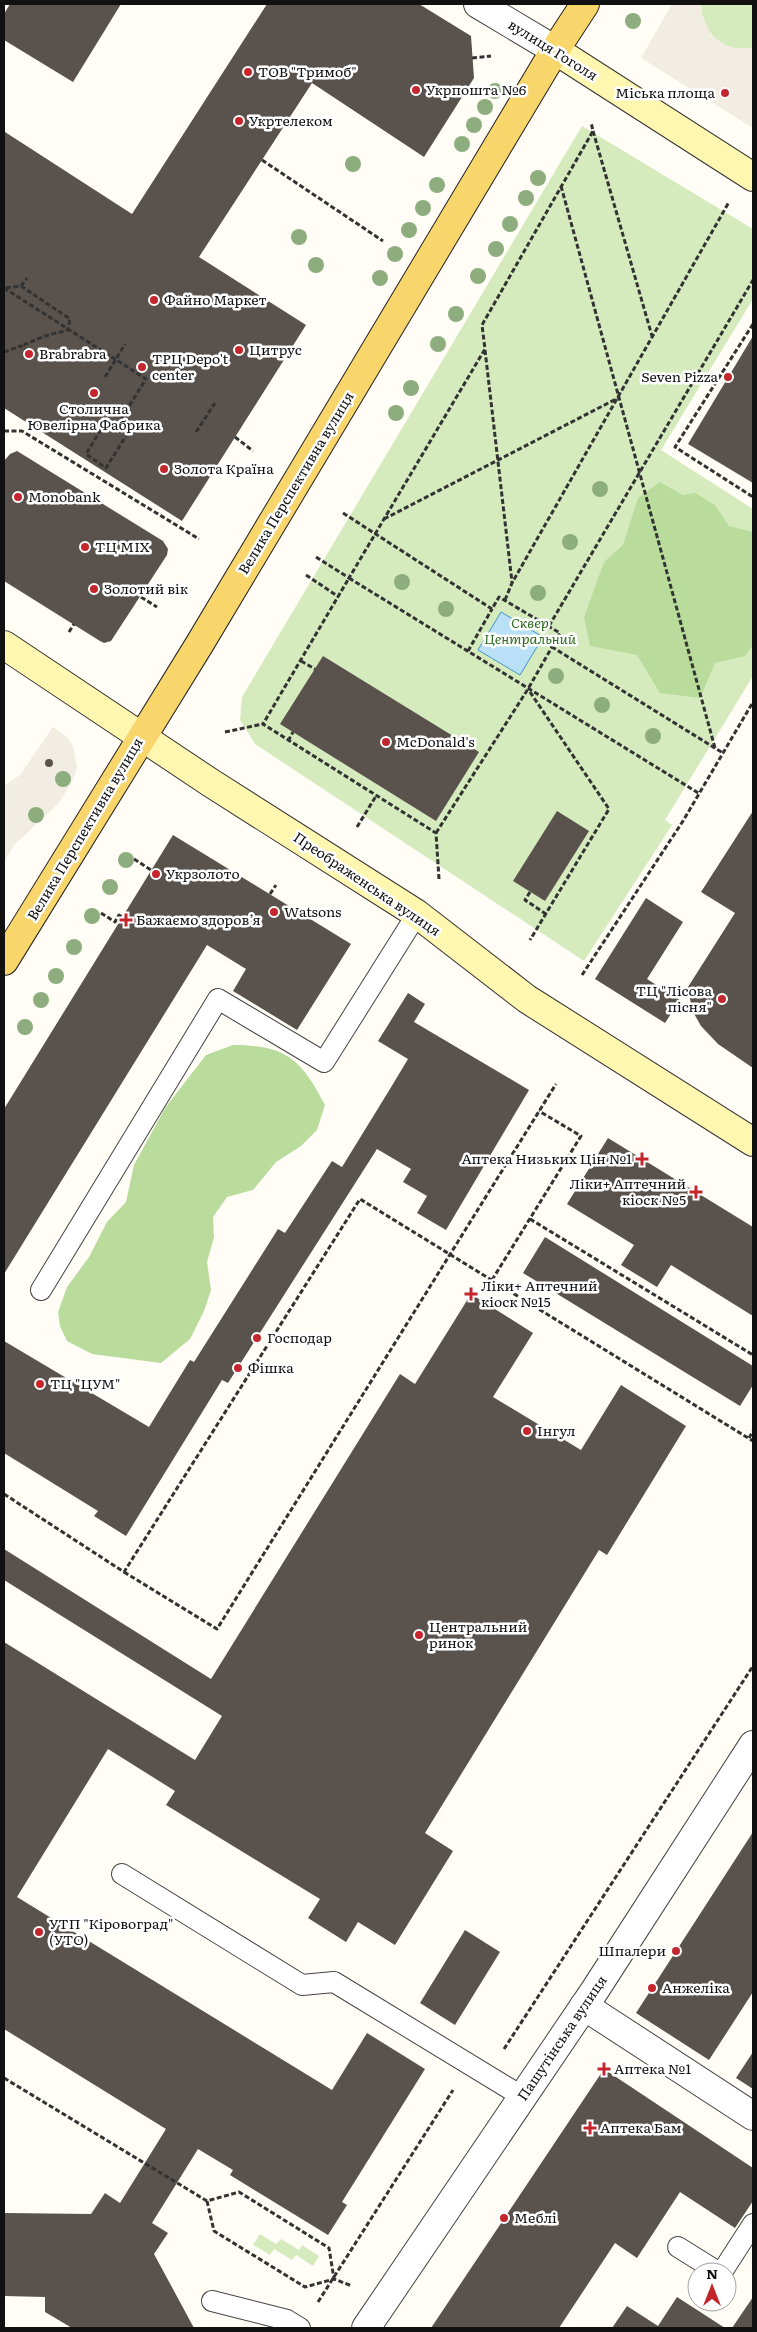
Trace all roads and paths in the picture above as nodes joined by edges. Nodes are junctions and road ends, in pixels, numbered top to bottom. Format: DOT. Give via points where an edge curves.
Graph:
graph roads {
  1 [pos="478,4"];
  2 [pos="585,4"];
  3 [pos="555,50"];
  4 [pos="491,56"];
  5 [pos="472,58"];
  6 [pos="591,122"];
  7 [pos="593,131"];
  8 [pos="262,160"];
  9 [pos="753,177"];
  10 [pos="561,186"];
  11 [pos="731,199"];
  12 [pos="384,241"];
  13 [pos="28,278"];
  14 [pos="753,280"];
  15 [pos="21,286"];
  16 [pos="4,288"];
  17 [pos="25,302"];
  18 [pos="753,324"];
  19 [pos="64,327"];
  20 [pos="68,330"];
  21 [pos="652,336"];
  22 [pos="125,344"];
  23 [pos="21,346"];
  24 [pos="485,349"];
  25 [pos="4,352"];
  26 [pos="30,354"];
  27 [pos="105,377"];
  28 [pos="618,398"];
  29 [pos="215,403"];
  30 [pos="104,423"];
  31 [pos="115,429"];
  32 [pos="4,431"];
  33 [pos="196,432"];
  34 [pos="126,436"];
  35 [pos="235,437"];
  36 [pos="253,451"];
  37 [pos="498,460"];
  38 [pos="639,472"];
  39 [pos="753,497"];
  40 [pos="343,513"];
  41 [pos="383,520"];
  42 [pos="374,533"];
  43 [pos="199,539"];
  44 [pos="316,557"];
  45 [pos="306,575"];
  46 [pos="349,578"];
  47 [pos="512,583"];
  48 [pos="141,597"];
  49 [pos="339,597"];
  50 [pos="505,600"];
  51 [pos="157,607"];
  52 [pos="492,608"];
  53 [pos="74,624"];
  54 [pos="548,626"];
  55 [pos="69,632"];
  56 [pos="4,645"];
  57 [pos="552,647"];
  58 [pos="468,651"];
  59 [pos="301,661"];
  60 [pos="315,669"];
  61 [pos="528,689"];
  62 [pos="753,702"];
  63 [pos="263,724"];
  64 [pos="225,732"];
  65 [pos="293,732"];
  66 [pos="141,737"];
  67 [pos="288,741"];
  68 [pos="715,748"];
  69 [pos="723,754"];
  70 [pos="700,794"];
  71 [pos="376,796"];
  72 [pos="357,827"];
  73 [pos="436,833"];
  74 [pos="134,859"];
  75 [pos="151,870"];
  76 [pos="439,879"];
  77 [pos="276,885"];
  78 [pos="530,892"];
  79 [pos="270,894"];
  80 [pos="101,913"];
  81 [pos="417,914"];
  82 [pos="546,914"];
  83 [pos="122,917"];
  84 [pos="530,940"];
  85 [pos="4,962"];
  86 [pos="582,975"];
  87 [pos="556,1084"];
  88 [pos="539,1111"];
  89 [pos="753,1142"];
  90 [pos="530,1219"];
  91 [pos="450,1254"];
  92 [pos="492,1280"];
  93 [pos="41,1290"];
  94 [pos="753,1355"];
  95 [pos="753,1431"];
  96 [pos="749,1438"];
  97 [pos="753,1441"];
  98 [pos="4,1494"];
  99 [pos="124,1572"];
  100 [pos="753,1666"];
  101 [pos="753,1745"];
  102 [pos="122,1874"];
  103 [pos="584,2006"];
  104 [pos="469,2064"];
  105 [pos="4,2078"];
  106 [pos="523,2097"];
  107 [pos="753,2116"];
  108 [pos="206,2201"];
  109 [pos="753,2224"];
  110 [pos="678,2246"];
  111 [pos="703,2262"];
  112 [pos="728,2262"];
  113 [pos="334,2279"];
  114 [pos="386,2299"];
  115 [pos="212,2301"];
  116 [pos="318,2304"];
  117 [pos="300,2328"];
  118 [pos="366,2328"];
  1 -- 3 [label="street, вулиця Гоголя"];
  2 -- 3 [label="main road, Велика Перспективна вулиця"];
  3 -- 9 [label="main road, вулиця Гоголя"];
  3 -- 66 [label="main road, Велика Перспективна вулиця"];
  4 -- 5 [label="path"];
  6 -- 7 [label="path"];
  7 -- 10 [label="path"];
  7 -- 21 [label="path"];
  8 -- 12 [label="path"];
  10 -- 24 [label="path" via="482,324"];
  10 -- 28 [label="path"];
  11 -- 21 [label="path"];
  13 -- 15 [label="path"];
  14 -- 38 [label="path"];
  15 -- 16 [label="path"];
  15 -- 20 [label="path" via="70,319"];
  16 -- 17 [label="path"];
  17 -- 19 [label="path"];
  17 -- 20 [label="path"];
  18 -- 39 [label="path" via="676,447"];
  20 -- 23 [label="path"];
  20 -- 31 [label="path" via="146,379"];
  21 -- 28 [label="path"];
  22 -- 27 [label="path"];
  23 -- 25 [label="path"];
  23 -- 26 [label="path"];
  24 -- 37 [label="path"];
  24 -- 41 [label="path"];
  28 -- 37 [label="path"];
  28 -- 38 [label="path"];
  28 -- 47 [label="path"];
  29 -- 33 [label="path"];
  30 -- 34 [label="path" via="86,454 106,468"];
  32 -- 43 [label="path" via="22,431"];
  35 -- 36 [label="path"];
  37 -- 41 [label="path"];
  37 -- 47 [label="path"];
  38 -- 54 [label="path"];
  38 -- 68 [label="path"];
  40 -- 42 [label="path"];
  41 -- 42 [label="path"];
  42 -- 46 [label="path"];
  42 -- 52 [label="path"];
  44 -- 46 [label="path"];
  45 -- 49 [label="path"];
  46 -- 49 [label="path"];
  46 -- 58 [label="path"];
  47 -- 50 [label="path"];
  48 -- 51 [label="path"];
  49 -- 59 [label="path"];
  50 -- 52 [label="path" via="499,597"];
  50 -- 54 [label="path"];
  52 -- 58 [label="path"];
  53 -- 55 [label="path"];
  54 -- 57 [label="path" via="560,633"];
  56 -- 66 [label="main road, Преображенська вулиця"];
  57 -- 61 [label="path"];
  57 -- 68 [label="path"];
  58 -- 61 [label="path"];
  59 -- 60 [label="path"];
  59 -- 63 [label="path"];
  61 -- 70 [label="path"];
  61 -- 73 [label="path"];
  61 -- 82 [label="path" via="609,809"];
  62 -- 69 [label="path"];
  63 -- 64 [label="path"];
  63 -- 67 [label="path"];
  65 -- 67 [label="path"];
  66 -- 81 [label="main road, Преображенська вулиця"];
  66 -- 85 [label="main road, Велика Перспективна вулиця"];
  67 -- 71 [label="path"];
  68 -- 69 [label="path"];
  69 -- 70 [label="path"];
  70 -- 86 [label="path"];
  71 -- 72 [label="path"];
  71 -- 73 [label="path"];
  73 -- 76 [label="path"];
  74 -- 75 [label="path"];
  77 -- 79 [label="path"];
  78 -- 82 [label="path" via="525,900"];
  80 -- 83 [label="path" via="115,922 119,915"];
  81 -- 89 [label="main road, Преображенська вулиця" via="527,999"];
  81 -- 93 [label="lane" via="324,1062 218,999"];
  82 -- 84 [label="path"];
  87 -- 88 [label="path"];
  88 -- 90 [label="path" via="581,1136"];
  88 -- 91 [label="path"];
  90 -- 92 [label="path"];
  90 -- 94 [label="path"];
  91 -- 92 [label="path"];
  91 -- 99 [label="path" via="360,1199"];
  91 -- 99 [label="path" via="218,1629"];
  92 -- 96 [label="path"];
  95 -- 96 [label="path"];
  96 -- 97 [label="path"];
  98 -- 99 [label="path"];
  100 -- 104 [label="path" via="506,2048"];
  101 -- 103 [label="street, Пашутінська вулиця"];
  102 -- 104 [label="lane" via="302,1985 334,1982"];
  103 -- 106 [label="street, Пашутінська вулиця"];
  103 -- 107 [label="street"];
  104 -- 106 [label="lane"];
  104 -- 113 [label="path"];
  105 -- 108 [label="path"];
  106 -- 114 [label="street, Пашутінська вулиця"];
  108 -- 113 [label="path" via="214,2231 305,2287"];
  108 -- 113 [label="path" via="239,2192 329,2248"];
  109 -- 112 [label="lane"];
  110 -- 111 [label="lane"];
  113 -- 114 [label="path"];
  113 -- 116 [label="path"];
  114 -- 118 [label="street, Пашутінська вулиця"];
  115 -- 117 [label="lane" via="287,2320"];
}
